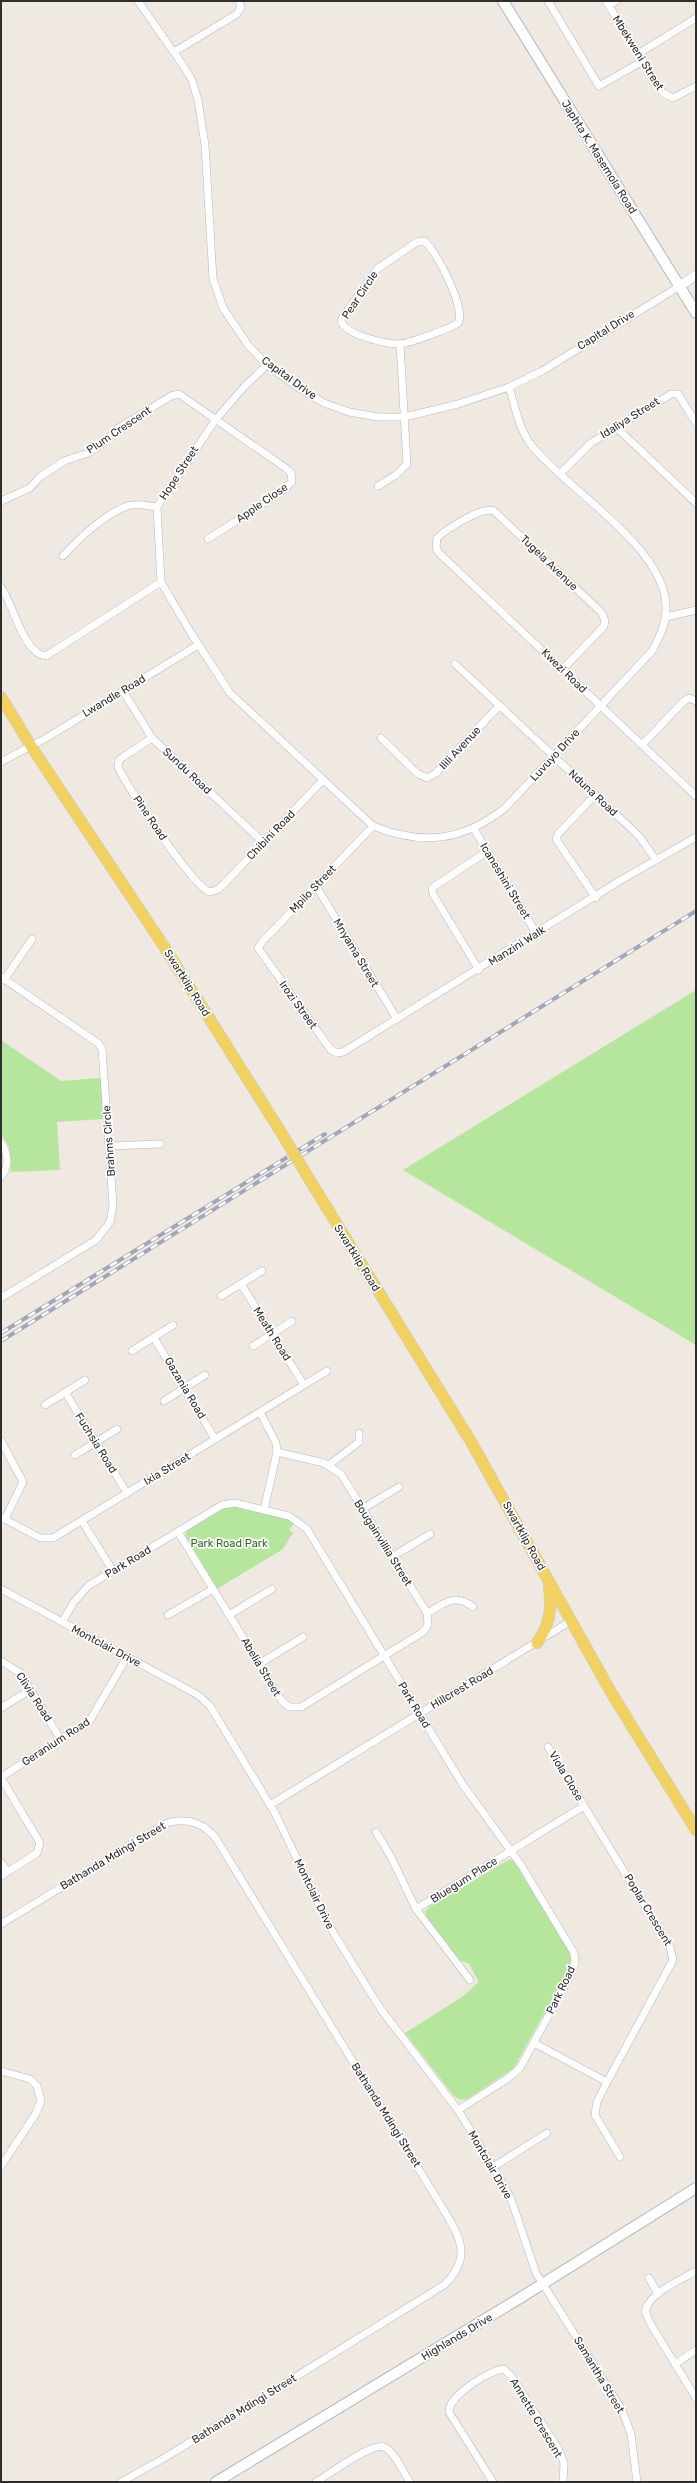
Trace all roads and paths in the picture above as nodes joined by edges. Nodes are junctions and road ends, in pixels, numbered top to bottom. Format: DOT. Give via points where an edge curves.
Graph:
graph roads {
  1 [pos="138,1"];
  2 [pos="239,1"];
  3 [pos="503,1"];
  4 [pos="548,1"];
  5 [pos="616,1"];
  6 [pos="607,3"];
  7 [pos="696,18"];
  8 [pos="174,52"];
  9 [pos="638,54"];
  10 [pos="643,61"];
  11 [pos="696,86"];
  12 [pos="696,275"];
  13 [pos="680,286"];
  14 [pos="696,313"];
  15 [pos="400,344"];
  16 [pos="267,365"];
  17 [pos="509,387"];
  18 [pos="405,417"];
  19 [pos="216,419"];
  20 [pos="696,423"];
  21 [pos="616,427"];
  22 [pos="561,473"];
  23 [pos="378,486"];
  24 [pos="1,501"];
  25 [pos="696,503"];
  26 [pos="157,508"];
  27 [pos="208,539"];
  28 [pos="435,543"];
  29 [pos="63,556"];
  30 [pos="161,582"];
  31 [pos="1,587"];
  32 [pos="696,610"];
  33 [pos="666,617"];
  34 [pos="198,645"];
  35 [pos="455,664"];
  36 [pos="563,669"];
  37 [pos="123,690"];
  38 [pos="1,697"];
  39 [pos="696,700"];
  40 [pos="500,706"];
  41 [pos="600,706"];
  42 [pos="152,738"];
  43 [pos="381,738"];
  44 [pos="642,744"];
  45 [pos="30,746"];
  46 [pos="554,756"];
  47 [pos="1,762"];
  48 [pos="322,781"];
  49 [pos="595,795"];
  50 [pos="696,796"];
  51 [pos="373,826"];
  52 [pos="474,829"];
  53 [pos="696,837"];
  54 [pos="264,843"];
  55 [pos="486,852"];
  56 [pos="656,860"];
  57 [pos="316,886"];
  58 [pos="219,889"];
  59 [pos="596,898"];
  60 [pos="536,933"];
  61 [pos="32,939"];
  62 [pos="261,954"];
  63 [pos="479,970"];
  64 [pos="3,979"];
  65 [pos="397,1019"];
  66 [pos="337,1053"];
  67 [pos="1,1142"];
  68 [pos="160,1144"];
  69 [pos="110,1146"];
  70 [pos="1,1177"];
  71 [pos="262,1271"];
  72 [pos="241,1284"];
  73 [pos="221,1296"];
  74 [pos="1,1298"];
  75 [pos="292,1321"];
  76 [pos="174,1325"];
  77 [pos="272,1334"];
  78 [pos="154,1338"];
  79 [pos="253,1346"];
  80 [pos="132,1351"];
  81 [pos="327,1371"];
  82 [pos="205,1375"];
  83 [pos="85,1380"];
  84 [pos="304,1385"];
  85 [pos="184,1388"];
  86 [pos="65,1392"];
  87 [pos="164,1400"];
  88 [pos="44,1405"];
  89 [pos="260,1412"];
  90 [pos="117,1430"];
  91 [pos="360,1433"];
  92 [pos="216,1439"];
  93 [pos="1,1441"];
  94 [pos="96,1442"];
  95 [pos="277,1452"];
  96 [pos="75,1455"];
  97 [pos="329,1465"];
  98 [pos="399,1487"];
  99 [pos="127,1493"];
  100 [pos="362,1509"];
  101 [pos="264,1510"];
  102 [pos="3,1518"];
  103 [pos="82,1520"];
  104 [pos="178,1532"];
  105 [pos="430,1534"];
  106 [pos="392,1557"];
  107 [pos="113,1571"];
  108 [pos="549,1582"];
  109 [pos="1,1589"];
  110 [pos="213,1589"];
  111 [pos="272,1589"];
  112 [pos="473,1607"];
  113 [pos="427,1613"];
  114 [pos="168,1615"];
  115 [pos="229,1615"];
  116 [pos="62,1622"];
  117 [pos="571,1622"];
  118 [pos="303,1637"];
  119 [pos="537,1643"];
  120 [pos="384,1656"];
  121 [pos="127,1657"];
  122 [pos="1,1661"];
  123 [pos="259,1664"];
  124 [pos="30,1690"];
  125 [pos="1,1708"];
  126 [pos="420,1714"];
  127 [pos="61,1740"];
  128 [pos="548,1747"];
  129 [pos="1,1778"];
  130 [pos="270,1805"];
  131 [pos="584,1806"];
  132 [pos="696,1830"];
  133 [pos="376,1832"];
  134 [pos="512,1851"];
  135 [pos="1,1862"];
  136 [pos="4,1874"];
  137 [pos="416,1910"];
  138 [pos="1,1924"];
  139 [pos="470,1980"];
  140 [pos="534,2043"];
  141 [pos="1,2071"];
  142 [pos="607,2082"];
  143 [pos="458,2110"];
  144 [pos="547,2133"];
  145 [pos="620,2157"];
  146 [pos="1,2166"];
  147 [pos="493,2167"];
  148 [pos="696,2188"];
  149 [pos="696,2271"];
  150 [pos="649,2278"];
  151 [pos="543,2284"];
  152 [pos="658,2294"];
  153 [pos="696,2350"];
  154 [pos="675,2364"];
  155 [pos="696,2398"];
  156 [pos="635,2474"];
  157 [pos="121,2482"];
  158 [pos="216,2482"];
  159 [pos="316,2482"];
  160 [pos="410,2482"];
  161 [pos="493,2482"];
  162 [pos="563,2482"];
  163 [pos="633,2482"];
  164 [pos="637,2482"];
  1 -- 8 [label="street, Capital Drive"];
  2 -- 8 [label="street" via="241,7 237,14"];
  3 -- 13 [label="main road, Japhta K. Masemola Road"];
  4 -- 10 [label="street" via="599,86"];
  5 -- 6 [label="street"];
  6 -- 9 [label="street, Mbekweni Street"];
  7 -- 9 [label="street"];
  8 -- 16 [label="street, Capital Drive" via="192,80 206,145 211,249 216,291 223,308 248,345"];
  9 -- 10 [label="street, Mbekweni Street"];
  10 -- 11 [label="street, Mbekweni Street" via="667,96 680,96"];
  12 -- 13 [label="street"];
  13 -- 14 [label="main road, Japhta K. Masemola Road"];
  13 -- 17 [label="street, Capital Drive" via="542,371"];
  15 -- 15 [label="street, Pear Circle" via="353,333 344,328 341,321 377,269 417,242 424,241 451,284 461,316 455,326"];
  15 -- 18 [label="street"];
  16 -- 18 [label="street, Capital Drive" via="324,403 349,412 378,417"];
  16 -- 19 [label="street, Hope Street"];
  17 -- 18 [label="street, Capital Drive" via="429,413"];
  17 -- 22 [label="street, Luvuyo Drive" via="526,436 538,452"];
  18 -- 23 [label="street" via="407,464 396,475"];
  19 -- 24 [label="street, Plum Crescent" via="182,395 171,396 117,429 102,444 64,461 40,477 30,488"];
  19 -- 26 [label="street, Hope Street"];
  19 -- 27 [label="street, Apple Close" via="287,469 292,482 281,492"];
  20 -- 21 [label="street, Idaliya Street" via="675,393"];
  21 -- 22 [label="street, Idaliya Street" via="585,446"];
  21 -- 25 [label="street"];
  22 -- 33 [label="street, Luvuyo Drive" via="654,566 664,592"];
  26 -- 29 [label="street" via="138,504 126,506 89,530"];
  26 -- 30 [label="street, Hope Street"];
  28 -- 36 [label="street, Kwezi Road" via="439,553"];
  28 -- 36 [label="street, Tugela Avenue" via="442,534 489,509 602,613 604,626"];
  30 -- 31 [label="street" via="46,656 33,649 12,613"];
  30 -- 34 [label="street, Hope Street"];
  32 -- 33 [label="street"];
  33 -- 41 [label="street, Luvuyo Drive" via="652,651"];
  34 -- 37 [label="street, Lwandle Road"];
  34 -- 48 [label="street, Luvuyo Drive" via="230,693"];
  35 -- 40 [label="street, Nduna Road"];
  36 -- 41 [label="street, Kwezi Road"];
  37 -- 42 [label="street, Sundu Road"];
  37 -- 45 [label="street, Lwandle Road"];
  38 -- 45 [label="main road, Swartklip Road"];
  39 -- 44 [label="street" via="689,698 684,701"];
  40 -- 43 [label="street, Ilili Avenue" via="436,773 427,778 418,774"];
  40 -- 46 [label="street, Nduna Road"];
  41 -- 44 [label="street, Kwezi Road"];
  41 -- 46 [label="street, Luvuyo Drive"];
  42 -- 54 [label="street, Sundu Road"];
  42 -- 58 [label="street, Pine Road" via="120,760 120,773 158,832 201,886 210,892"];
  44 -- 50 [label="street, Kwezi Road"];
  45 -- 47 [label="street, Lwandle Road"];
  45 -- 108 [label="main road, Swartklip Road, bridge" via="165,948 278,1129 470,1440"];
  46 -- 49 [label="street, Nduna Road"];
  46 -- 52 [label="street, Luvuyo Drive" via="505,808"];
  48 -- 51 [label="street, Luvuyo Drive"];
  48 -- 54 [label="street, Chibini Road"];
  49 -- 56 [label="street, Nduna Road" via="639,836"];
  49 -- 59 [label="street" via="556,839"];
  51 -- 52 [label="street, Luvuyo Drive" via="390,833 426,838 446,837"];
  51 -- 57 [label="street, Mpilo Street"];
  52 -- 55 [label="street, Icaneshini Street"];
  53 -- 56 [label="street, Manzini Walk"];
  54 -- 58 [label="street, Chibini Road"];
  55 -- 60 [label="street, Icaneshini Street"];
  55 -- 63 [label="street" via="432,888 433,894"];
  56 -- 59 [label="street, Manzini Walk"];
  57 -- 62 [label="street, Mpilo Street" via="262,942 258,948"];
  57 -- 65 [label="street, Mnyama Street"];
  59 -- 60 [label="street, Manzini Walk"];
  60 -- 63 [label="street, Manzini Walk"];
  61 -- 64 [label="street"];
  62 -- 66 [label="street, Irozi Street" via="331,1050"];
  63 -- 65 [label="street, Manzini Walk"];
  64 -- 69 [label="street, Brahms Circle" via="100,1046 104,1056"];
  65 -- 66 [label="street, Manzini Walk" via="343,1052"];
  67 -- 70 [label="street" via="7,1162"];
  68 -- 69 [label="street"];
  69 -- 74 [label="street, Brahms Circle" via="113,1205 112,1217 104,1232 96,1240"];
  71 -- 72 [label="street"];
  72 -- 73 [label="street"];
  72 -- 77 [label="street, Meath Road"];
  75 -- 77 [label="street"];
  76 -- 78 [label="street"];
  77 -- 79 [label="street"];
  77 -- 84 [label="street, Meath Road"];
  78 -- 80 [label="street"];
  78 -- 85 [label="street, Gazania Road"];
  81 -- 84 [label="street, Ixia Street"];
  82 -- 85 [label="street"];
  83 -- 86 [label="street"];
  84 -- 89 [label="street, Ixia Street"];
  85 -- 87 [label="street"];
  85 -- 92 [label="street, Gazania Road"];
  86 -- 88 [label="street"];
  86 -- 94 [label="street, Fuchsia Road"];
  89 -- 92 [label="street, Ixia Street"];
  89 -- 95 [label="street" via="276,1443"];
  90 -- 94 [label="street"];
  91 -- 97 [label="street" via="359,1442"];
  92 -- 99 [label="street, Ixia Street"];
  93 -- 102 [label="street, Ixia Street" via="23,1482"];
  94 -- 96 [label="street"];
  94 -- 99 [label="street, Fuchsia Road"];
  95 -- 97 [label="street, Bougainvillia Street"];
  95 -- 101 [label="street"];
  97 -- 100 [label="street, Bougainvillia Street" via="341,1474"];
  98 -- 100 [label="street"];
  99 -- 103 [label="street, Ixia Street"];
  100 -- 106 [label="street, Bougainvillia Street"];
  101 -- 104 [label="street, Park Road" via="226,1503"];
  101 -- 120 [label="street, Park Road" via="289,1516 307,1529"];
  102 -- 103 [label="street, Ixia Street" via="44,1540 54,1538"];
  103 -- 107 [label="street"];
  104 -- 107 [label="street, Park Road"];
  104 -- 110 [label="street, Abelia Street"];
  105 -- 106 [label="street"];
  106 -- 113 [label="street, Bougainvillia Street"];
  107 -- 116 [label="street, Park Road" via="80,1594"];
  108 -- 117 [label="main road, Swartklip Road"];
  108 -- 119 [label="main road" via="551,1611 546,1630"];
  109 -- 116 [label="street, Montclair Drive"];
  110 -- 114 [label="street"];
  110 -- 115 [label="street, Abelia Street"];
  111 -- 115 [label="street"];
  112 -- 113 [label="street" via="463,1600 456,1599"];
  113 -- 120 [label="street" via="428,1625 423,1632"];
  115 -- 123 [label="street, Abelia Street"];
  116 -- 121 [label="street, Montclair Drive"];
  117 -- 119 [label="street, Hillcrest Road"];
  117 -- 132 [label="main road, Swartklip Road"];
  118 -- 123 [label="street"];
  119 -- 126 [label="street, Hillcrest Road"];
  120 -- 123 [label="street, Abelia Street" via="297,1708 284,1704"];
  120 -- 126 [label="street, Park Road"];
  121 -- 127 [label="street, Geranium Road" via="92,1719"];
  121 -- 130 [label="street, Montclair Drive" via="206,1701"];
  122 -- 124 [label="street, Clivia Road" via="18,1671"];
  124 -- 125 [label="street"];
  124 -- 127 [label="street, Clivia Road"];
  126 -- 130 [label="street, Hillcrest Road"];
  126 -- 134 [label="street, Park Road" via="463,1785"];
  127 -- 129 [label="street, Geranium Road"];
  128 -- 131 [label="street, Viola Close"];
  129 -- 136 [label="street" via="40,1843 37,1853"];
  130 -- 143 [label="street, Montclair Drive" via="328,1924 380,2008"];
  131 -- 134 [label="street"];
  131 -- 142 [label="street, Poplar Crescent" via="670,1947 673,1956"];
  133 -- 137 [label="street" via="391,1856"];
  134 -- 137 [label="street, Bluegum Place"];
  134 -- 140 [label="street, Park Road" via="571,1944 575,1957 571,1974"];
  135 -- 136 [label="street"];
  137 -- 139 [label="street"];
  138 -- 157 [label="street, Bathanda Mdingi Street" via="168,1823 188,1820 208,1829 221,1846 460,2240 462,2261 454,2276 444,2285 166,2457"];
  140 -- 142 [label="street"];
  140 -- 143 [label="street, Park Road" via="515,2073"];
  141 -- 146 [label="street" via="30,2079 37,2086 40,2101 35,2115"];
  142 -- 145 [label="street" via="597,2102 595,2115"];
  143 -- 147 [label="street, Montclair Drive"];
  144 -- 147 [label="street"];
  147 -- 151 [label="street, Montclair Drive" via="511,2198 532,2262"];
  148 -- 151 [label="main road, Highlands Drive"];
  149 -- 152 [label="street"];
  150 -- 152 [label="street"];
  151 -- 156 [label="street, Samantha Street" via="622,2410 631,2434"];
  151 -- 158 [label="main road, Highlands Drive"];
  152 -- 154 [label="street" via="648,2303 645,2311"];
  153 -- 154 [label="street"];
  154 -- 155 [label="street"];
  156 -- 163 [label="street, Samantha Street"];
  156 -- 164 [label="street, Samantha Street"];
  159 -- 160 [label="street" via="379,2446 385,2447 391,2453"];
  161 -- 162 [label="street, Annette Crescent" via="448,2412 448,2407 455,2396 494,2372 504,2369 559,2450 564,2463"];
}
